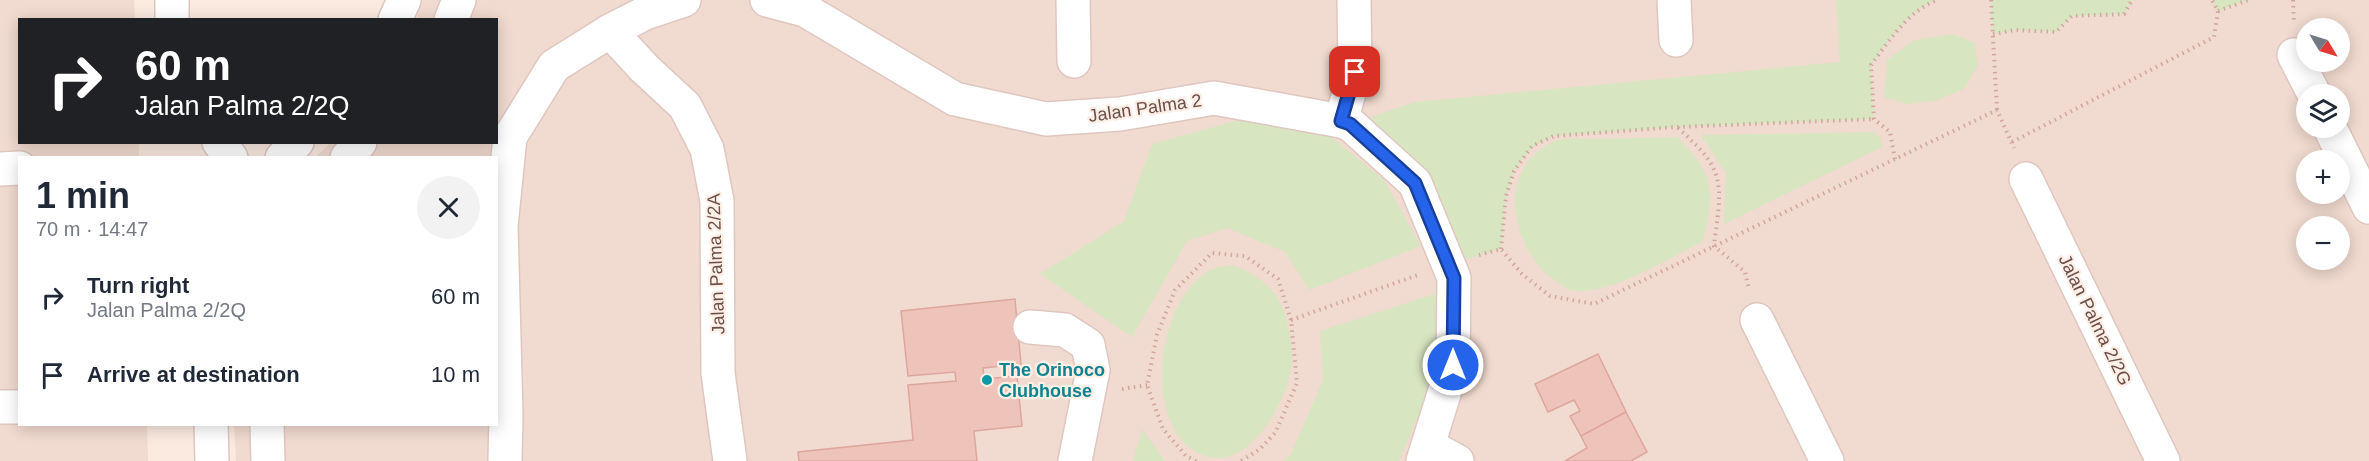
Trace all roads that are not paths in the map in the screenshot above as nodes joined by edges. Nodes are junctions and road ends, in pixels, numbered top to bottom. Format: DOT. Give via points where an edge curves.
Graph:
graph roads {
  1 [pos="172,0"];
  2 [pos="404,0"];
  3 [pos="459,0"];
  4 [pos="684,0"];
  5 [pos="767,0"];
  6 [pos="1073,0"];
  7 [pos="1354,0"];
  8 [pos="1674,0"];
  9 [pos="172,18"];
  10 [pos="396,18"];
  11 [pos="452,18"];
  12 [pos="610,31"];
  13 [pos="1676,40"];
  14 [pos="2294,55"];
  15 [pos="1074,62"];
  16 [pos="2309,84"];
  17 [pos="1341,121"];
  18 [pos="2335,138"];
  19 [pos="295,144"];
  20 [pos="358,144"];
  21 [pos="284,156"];
  22 [pos="349,156"];
  23 [pos="18,168"];
  24 [pos="0,169"];
  25 [pos="2026,179"];
  26 [pos="2369,207"];
  27 [pos="1756,320"];
  28 [pos="1030,327"];
  29 [pos="0,407"];
  30 [pos="18,407"];
  31 [pos="211,426"];
  32 [pos="267,426"];
  33 [pos="1426,453"];
  34 [pos="212,461"];
  35 [pos="268,461"];
  36 [pos="505,461"];
  37 [pos="730,461"];
  38 [pos="1075,461"];
  39 [pos="1457,461"];
  40 [pos="1827,461"];
  41 [pos="2163,461"];
  1 -- 9 [label="street"];
  2 -- 10 [label="street"];
  3 -- 11 [label="street"];
  4 -- 12 [label="street" via="645,13"];
  5 -- 17 [label="street, Jalan Palma 2" via="805,10 955,99 1046,119 1120,114 1214,98"];
  6 -- 15 [label="street"];
  7 -- 17 [label="street" via="1355,72"];
  8 -- 13 [label="street"];
  12 -- 36 [label="street" via="554,66 510,137 501,226"];
  12 -- 37 [label="street, Jalan Palma 2/2A" via="685,106 707,150 717,201 718,374"];
  14 -- 16 [label="street"];
  17 -- 33 [label="street, Jalan Palma 2" via="1350,124 1415,183 1454,278 1453,365"];
  18 -- 26 [label="street"];
  19 -- 21 [label="street"];
  20 -- 22 [label="street"];
  23 -- 24 [label="street"];
  25 -- 41 [label="street, Jalan Palma 2/2G"];
  27 -- 40 [label="street"];
  28 -- 38 [label="street" via="1065,330 1088,345 1093,370"];
  29 -- 30 [label="street"];
  31 -- 34 [label="street"];
  32 -- 35 [label="street"];
  33 -- 39 [label="street"];
}
